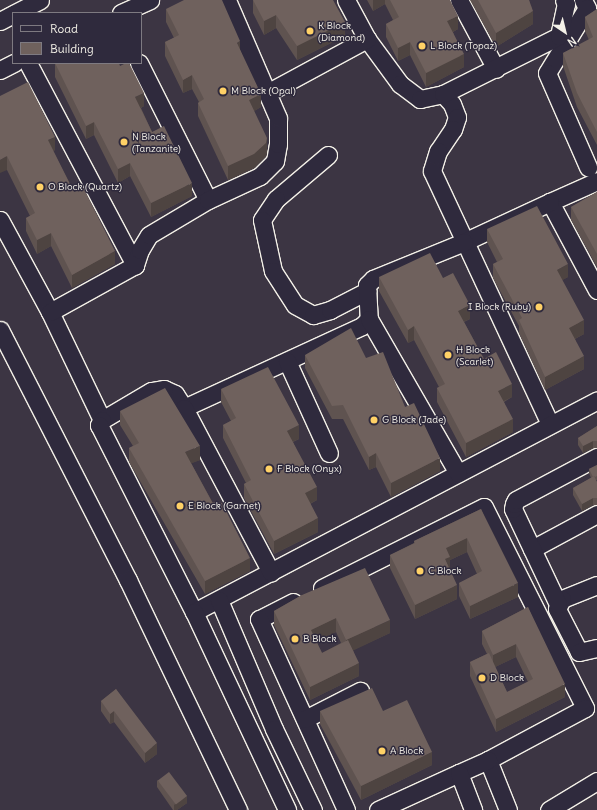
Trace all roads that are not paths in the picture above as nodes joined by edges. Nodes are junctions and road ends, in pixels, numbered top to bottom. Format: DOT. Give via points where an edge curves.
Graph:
graph roads {
  1 [pos="40,0"];
  2 [pos="150,0"];
  3 [pos="227,0"];
  4 [pos="346,0"];
  5 [pos="459,0"];
  6 [pos="564,0"];
  7 [pos="583,0"];
  8 [pos="16,12"];
  9 [pos="123,12"];
  10 [pos="12,14"];
  11 [pos="0,21"];
  12 [pos="367,39"];
  13 [pos="12,64"];
  14 [pos="29,64"];
  15 [pos="140,64"];
  16 [pos="496,69"];
  17 [pos="0,70"];
  18 [pos="267,93"];
  19 [pos="443,94"];
  20 [pos="328,155"];
  21 [pos="593,174"];
  22 [pos="208,200"];
  23 [pos="550,202"];
  24 [pos="0,220"];
  25 [pos="464,242"];
  26 [pos="135,265"];
  27 [pos="597,290"];
  28 [pos="367,291"];
  29 [pos="50,312"];
  30 [pos="369,319"];
  31 [pos="0,330"];
  32 [pos="287,361"];
  33 [pos="597,400"];
  34 [pos="184,408"];
  35 [pos="102,420"];
  36 [pos="550,424"];
  37 [pos="329,453"];
  38 [pos="597,457"];
  39 [pos="458,473"];
  40 [pos="597,514"];
  41 [pos="532,549"];
  42 [pos="271,572"];
  43 [pos="597,585"];
  44 [pos="219,600"];
  45 [pos="558,604"];
  46 [pos="194,612"];
  47 [pos="597,648"];
  48 [pos="360,692"];
  49 [pos="305,719"];
  50 [pos="274,729"];
  51 [pos="253,739"];
  52 [pos="488,760"];
  53 [pos="459,773"];
  54 [pos="597,781"];
  55 [pos="238,810"];
  56 [pos="287,810"];
  57 [pos="313,810"];
  58 [pos="346,810"];
  59 [pos="378,810"];
  60 [pos="474,810"];
  61 [pos="508,810"];
  62 [pos="549,810"];
  1 -- 8 [label="street"];
  2 -- 9 [label="street"];
  3 -- 18 [label="street"];
  4 -- 12 [label="street"];
  5 -- 16 [label="street"];
  6 -- 16 [label="street" via="566,4 559,36"];
  7 -- 21 [label="street" via="587,8 547,73"];
  10 -- 11 [label="street"];
  12 -- 18 [label="street"];
  12 -- 19 [label="street" via="400,84 420,99"];
  13 -- 17 [label="street"];
  14 -- 26 [label="street"];
  15 -- 22 [label="street"];
  16 -- 19 [label="street"];
  18 -- 22 [label="street" via="278,118 275,161 260,176"];
  19 -- 25 [label="street" via="452,104 457,117 453,129 438,151 432,171"];
  20 -- 28 [label="street" via="276,199 262,220 273,271 295,305 313,315 330,310"];
  21 -- 23 [label="street"];
  22 -- 26 [label="street" via="149,235"];
  23 -- 25 [label="street"];
  23 -- 27 [label="street"];
  24 -- 29 [label="street"];
  25 -- 28 [label="street" via="372,279 367,285"];
  25 -- 36 [label="street"];
  26 -- 29 [label="street"];
  28 -- 30 [label="street"];
  29 -- 35 [label="street"];
  30 -- 32 [label="street" via="362,326"];
  30 -- 39 [label="street"];
  31 -- 55 [label="street" via="128,580"];
  32 -- 34 [label="street"];
  32 -- 37 [label="street"];
  33 -- 36 [label="street"];
  34 -- 35 [label="street" via="175,394 164,389 152,391"];
  34 -- 42 [label="street"];
  35 -- 46 [label="street" via="99,425 100,431"];
  36 -- 39 [label="street"];
  38 -- 41 [label="street" via="516,500 513,509"];
  39 -- 42 [label="street"];
  40 -- 41 [label="street"];
  41 -- 45 [label="street"];
  42 -- 44 [label="street"];
  43 -- 45 [label="street" via="562,599"];
  44 -- 46 [label="street"];
  44 -- 50 [label="street"];
  45 -- 47 [label="street" via="557,609 579,652"];
  46 -- 51 [label="street"];
  48 -- 49 [label="street"];
  49 -- 52 [label="street" via="259,619 484,507 586,708"];
  49 -- 58 [label="street"];
  50 -- 51 [label="street"];
  50 -- 57 [label="street"];
  51 -- 56 [label="street"];
  52 -- 53 [label="street"];
  52 -- 61 [label="street"];
  53 -- 59 [label="street"];
  53 -- 60 [label="street"];
  54 -- 62 [label="street"];
}
